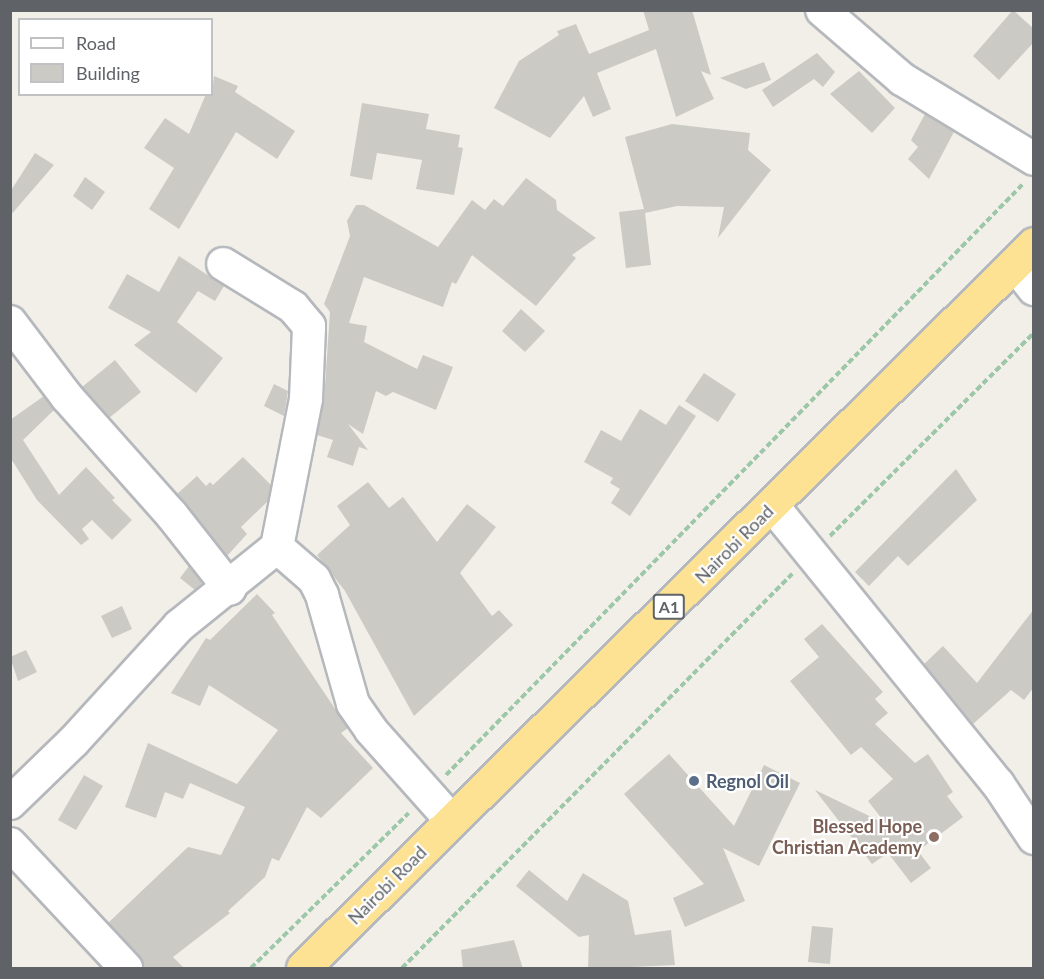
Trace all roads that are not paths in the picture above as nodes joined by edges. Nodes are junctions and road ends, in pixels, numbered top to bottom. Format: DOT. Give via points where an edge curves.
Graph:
graph roads {
  1 [pos="822,10"];
  2 [pos="1029,171"];
  3 [pos="1034,244"];
  4 [pos="224,264"];
  5 [pos="1030,277"];
  6 [pos="10,322"];
  7 [pos="780,515"];
  8 [pos="277,547"];
  9 [pos="230,589"];
  10 [pos="10,803"];
  11 [pos="452,821"];
  12 [pos="1034,838"];
  13 [pos="10,844"];
  14 [pos="126,969"];
  15 [pos="303,969"];
  16 [pos="330,969"];
  1 -- 2 [label="street" via="903,79"];
  3 -- 11 [label="highway, Nairobi Road / A1"];
  4 -- 8 [label="street" via="293,307 309,326 306,399"];
  5 -- 7 [label="highway, Nairobi Road / A1"];
  6 -- 9 [label="street"];
  7 -- 12 [label="street" via="998,784"];
  7 -- 16 [label="highway, Nairobi Road / A1"];
  8 -- 9 [label="street"];
  8 -- 11 [label="street" via="314,579 322,595 353,704 371,730"];
  9 -- 10 [label="street" via="179,626 74,741"];
  11 -- 15 [label="highway, Nairobi Road / A1"];
  13 -- 14 [label="street"];
}
